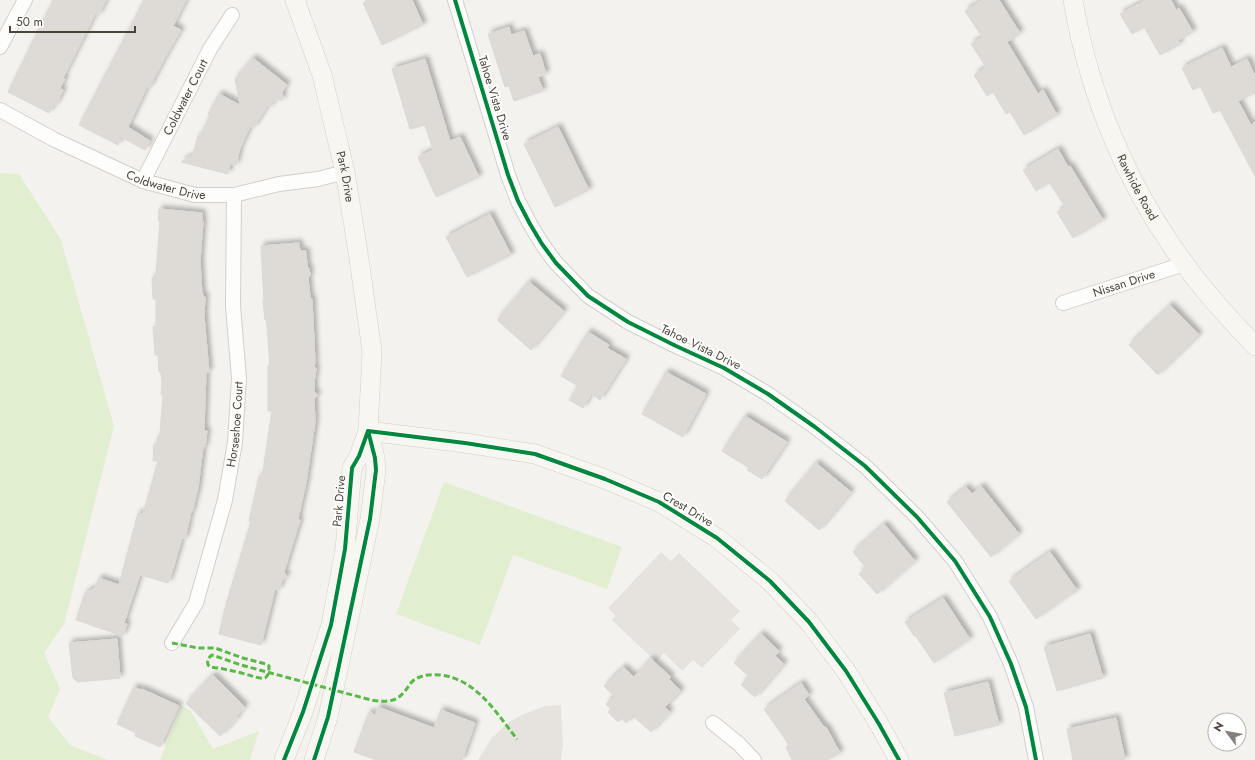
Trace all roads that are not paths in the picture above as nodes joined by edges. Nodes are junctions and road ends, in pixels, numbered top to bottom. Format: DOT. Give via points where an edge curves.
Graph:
graph roads {
  1 [pos="25,0"];
  2 [pos="295,0"];
  3 [pos="455,0"];
  4 [pos="1073,0"];
  5 [pos="232,15"];
  6 [pos="0,48"];
  7 [pos="0,110"];
  8 [pos="345,172"];
  9 [pos="143,181"];
  10 [pos="234,195"];
  11 [pos="1184,264"];
  12 [pos="1062,303"];
  13 [pos="1255,346"];
  14 [pos="368,431"];
  15 [pos="172,643"];
  16 [pos="713,723"];
  17 [pos="284,760"];
  18 [pos="314,760"];
  19 [pos="754,760"];
  20 [pos="899,760"];
  21 [pos="1036,760"];
  1 -- 6 [label="street"];
  2 -- 8 [label="street, Park Drive" via="322,75"];
  3 -- 21 [label="street, Tahoe Vista Drive" via="508,175 530,224 556,263 588,296 628,322 724,368 786,406 865,466 917,517 955,561 990,617 1011,664 1026,707"];
  4 -- 11 [label="street, Rawhide Road" via="1096,91 1124,163 1154,219"];
  5 -- 9 [label="street, Coldwater Court" via="210,49"];
  7 -- 9 [label="street, Coldwater Drive" via="55,140"];
  8 -- 10 [label="street, Coldwater Drive"];
  8 -- 14 [label="street, Park Drive" via="372,351"];
  9 -- 10 [label="street, Coldwater Drive" via="195,194"];
  10 -- 15 [label="street, Horseshoe Court" via="233,306 239,378 235,442 225,500 196,603"];
  11 -- 12 [label="street, Nissan Drive"];
  11 -- 13 [label="street, Rawhide Road"];
  14 -- 17 [label="street, Park Drive" via="352,468 345,549 331,625 303,712"];
  14 -- 18 [label="street, Park Drive" via="376,470 370,519 328,717"];
  14 -- 20 [label="street, Crest Drive" via="535,454 659,502 717,538 770,581 809,622 846,671"];
  16 -- 19 [label="street"];
}
